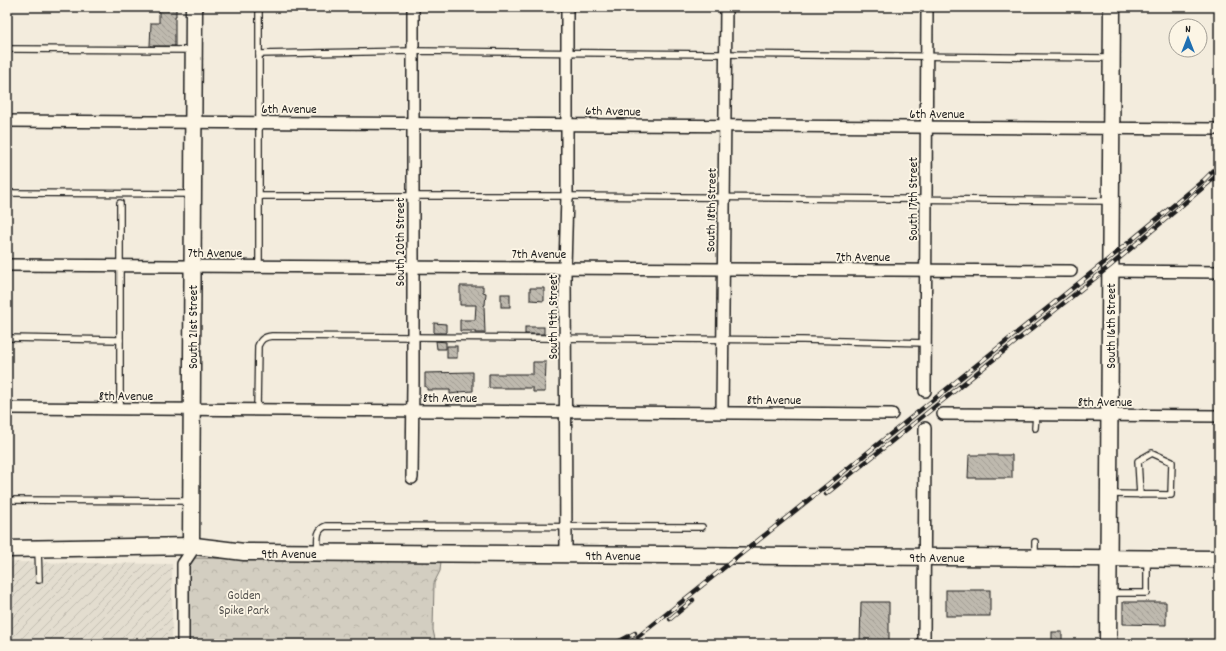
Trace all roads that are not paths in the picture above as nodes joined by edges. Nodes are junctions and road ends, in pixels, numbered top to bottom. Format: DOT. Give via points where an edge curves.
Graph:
graph roads {
  1 [pos="194,7"];
  2 [pos="259,7"];
  3 [pos="413,7"];
  4 [pos="567,7"];
  5 [pos="726,7"];
  6 [pos="927,7"];
  7 [pos="1112,7"];
  8 [pos="7,49"];
  9 [pos="193,50"];
  10 [pos="413,51"];
  11 [pos="567,52"];
  12 [pos="259,54"];
  13 [pos="726,54"];
  14 [pos="927,57"];
  15 [pos="1112,58"];
  16 [pos="7,121"];
  17 [pos="193,122"];
  18 [pos="260,122"];
  19 [pos="412,123"];
  20 [pos="567,124"];
  21 [pos="725,125"];
  22 [pos="927,126"];
  23 [pos="1111,128"];
  24 [pos="1219,129"];
  25 [pos="7,193"];
  26 [pos="193,194"];
  27 [pos="260,196"];
  28 [pos="413,196"];
  29 [pos="567,196"];
  30 [pos="724,197"];
  31 [pos="926,199"];
  32 [pos="1111,201"];
  33 [pos="120,203"];
  34 [pos="7,265"];
  35 [pos="120,265"];
  36 [pos="192,266"];
  37 [pos="259,266"];
  38 [pos="413,267"];
  39 [pos="565,267"];
  40 [pos="724,269"];
  41 [pos="926,270"];
  42 [pos="1071,271"];
  43 [pos="1110,272"];
  44 [pos="1219,272"];
  45 [pos="7,338"];
  46 [pos="413,338"];
  47 [pos="566,339"];
  48 [pos="120,340"];
  49 [pos="723,340"];
  50 [pos="926,343"];
  51 [pos="926,391"];
  52 [pos="7,408"];
  53 [pos="120,409"];
  54 [pos="192,409"];
  55 [pos="257,410"];
  56 [pos="413,411"];
  57 [pos="566,412"];
  58 [pos="722,412"];
  59 [pos="892,414"];
  60 [pos="943,414"];
  61 [pos="1036,415"];
  62 [pos="1109,415"];
  63 [pos="1219,416"];
  64 [pos="925,428"];
  65 [pos="1035,428"];
  66 [pos="412,478"];
  67 [pos="1109,494"];
  68 [pos="1140,495"];
  69 [pos="7,500"];
  70 [pos="191,501"];
  71 [pos="566,526"];
  72 [pos="702,527"];
  73 [pos="191,546"];
  74 [pos="7,549"];
  75 [pos="38,549"];
  76 [pos="318,553"];
  77 [pos="566,554"];
  78 [pos="925,557"];
  79 [pos="1108,558"];
  80 [pos="1147,558"];
  81 [pos="1219,559"];
  82 [pos="39,580"];
  83 [pos="1108,593"];
  84 [pos="183,644"];
  85 [pos="924,644"];
  86 [pos="1108,644"];
  1 -- 9 [label="main road, South 21st Street"];
  2 -- 12 [label="lane"];
  3 -- 10 [label="street, South 20th Street"];
  4 -- 11 [label="street, South 19th Street"];
  5 -- 13 [label="street, South 18th Street"];
  6 -- 14 [label="street, South 17th Street"];
  7 -- 15 [label="main road, South 16th Street"];
  8 -- 9 [label="lane"];
  9 -- 17 [label="main road, South 21st Street"];
  10 -- 11 [label="lane"];
  10 -- 12 [label="lane"];
  10 -- 19 [label="street, South 20th Street"];
  11 -- 13 [label="lane"];
  11 -- 20 [label="street, South 19th Street"];
  12 -- 18 [label="lane"];
  13 -- 14 [label="lane"];
  13 -- 21 [label="street, South 18th Street"];
  14 -- 15 [label="lane"];
  14 -- 22 [label="street, South 17th Street"];
  15 -- 23 [label="main road, South 16th Street"];
  16 -- 17 [label="street, 6th Avenue"];
  17 -- 18 [label="street, 6th Avenue"];
  17 -- 26 [label="main road, South 21st Street"];
  18 -- 19 [label="street, 6th Avenue"];
  18 -- 27 [label="lane"];
  19 -- 20 [label="street, 6th Avenue"];
  19 -- 28 [label="street, South 20th Street"];
  20 -- 21 [label="street, 6th Avenue"];
  20 -- 29 [label="street, South 19th Street"];
  21 -- 22 [label="street, 6th Avenue"];
  21 -- 30 [label="street, South 18th Street"];
  22 -- 23 [label="street, 6th Avenue"];
  22 -- 31 [label="street, South 17th Street"];
  23 -- 24 [label="street, 6th Avenue"];
  23 -- 32 [label="main road, South 16th Street"];
  25 -- 26 [label="lane"];
  26 -- 36 [label="main road, South 21st Street"];
  27 -- 28 [label="lane"];
  27 -- 37 [label="lane"];
  28 -- 29 [label="lane"];
  28 -- 38 [label="street, South 20th Street"];
  29 -- 30 [label="lane"];
  29 -- 39 [label="street, South 19th Street"];
  30 -- 31 [label="lane"];
  30 -- 40 [label="street, South 18th Street"];
  31 -- 32 [label="lane"];
  31 -- 41 [label="street, South 17th Street"];
  32 -- 43 [label="main road, South 16th Street"];
  33 -- 35 [label="lane"];
  34 -- 35 [label="street, 7th Avenue"];
  35 -- 36 [label="street, 7th Avenue"];
  35 -- 48 [label="lane"];
  36 -- 37 [label="street, 7th Avenue"];
  36 -- 54 [label="main road, South 21st Street"];
  37 -- 38 [label="street, 7th Avenue"];
  38 -- 39 [label="street, 7th Avenue"];
  38 -- 46 [label="street, South 20th Street"];
  39 -- 40 [label="street, 7th Avenue"];
  39 -- 47 [label="street, South 19th Street"];
  40 -- 41 [label="street, 7th Avenue"];
  40 -- 49 [label="street, South 18th Street"];
  41 -- 42 [label="street, 7th Avenue"];
  41 -- 50 [label="street, South 17th Street"];
  43 -- 44 [label="street"];
  43 -- 62 [label="main road, South 16th Street"];
  45 -- 48 [label="lane"];
  46 -- 47 [label="lane"];
  46 -- 55 [label="lane" via="266,337 260,340 258,346"];
  46 -- 56 [label="street, South 20th Street"];
  47 -- 49 [label="lane"];
  47 -- 57 [label="street, South 19th Street"];
  48 -- 53 [label="lane"];
  49 -- 50 [label="lane"];
  49 -- 58 [label="street, South 18th Street"];
  50 -- 51 [label="street, South 17th Street"];
  52 -- 53 [label="street, 8th Avenue"];
  53 -- 54 [label="street, 8th Avenue"];
  54 -- 55 [label="street, 8th Avenue"];
  54 -- 70 [label="main road, South 21st Street"];
  55 -- 56 [label="street, 8th Avenue"];
  56 -- 57 [label="street, 8th Avenue"];
  56 -- 66 [label="street, South 20th Street"];
  57 -- 58 [label="street, 8th Avenue"];
  57 -- 71 [label="street, South 19th Street"];
  58 -- 59 [label="street, 8th Avenue"];
  60 -- 61 [label="street, 8th Avenue"];
  61 -- 62 [label="street, 8th Avenue"];
  61 -- 65 [label="lane"];
  62 -- 63 [label="street, 8th Avenue"];
  62 -- 67 [label="main road, South 16th Street"];
  64 -- 78 [label="street"];
  67 -- 68 [label="lane"];
  67 -- 79 [label="main road, South 16th Street"];
  68 -- 68 [label="lane" via="1171,495 1172,462 1152,453 1138,461"];
  69 -- 70 [label="lane"];
  70 -- 73 [label="main road, South 21st Street"];
  71 -- 72 [label="lane"];
  71 -- 76 [label="lane" via="326,526 318,533"];
  71 -- 77 [label="street, South 19th Street"];
  73 -- 75 [label="main road, 9th Avenue"];
  73 -- 76 [label="main road, 9th Avenue" via="244,552"];
  73 -- 84 [label="street, South 21st Street" via="191,552 183,564"];
  74 -- 75 [label="main road, 9th Avenue"];
  75 -- 82 [label="lane"];
  76 -- 77 [label="main road, 9th Avenue"];
  77 -- 78 [label="main road, 9th Avenue"];
  78 -- 79 [label="main road, 9th Avenue" via="1035,550"];
  78 -- 85 [label="street"];
  79 -- 80 [label="main road, 9th Avenue"];
  79 -- 83 [label="main road, South 16th Street"];
  80 -- 81 [label="main road, 9th Avenue"];
  80 -- 83 [label="lane" via="1147,593"];
  83 -- 86 [label="main road, South 16th Street"];
}
